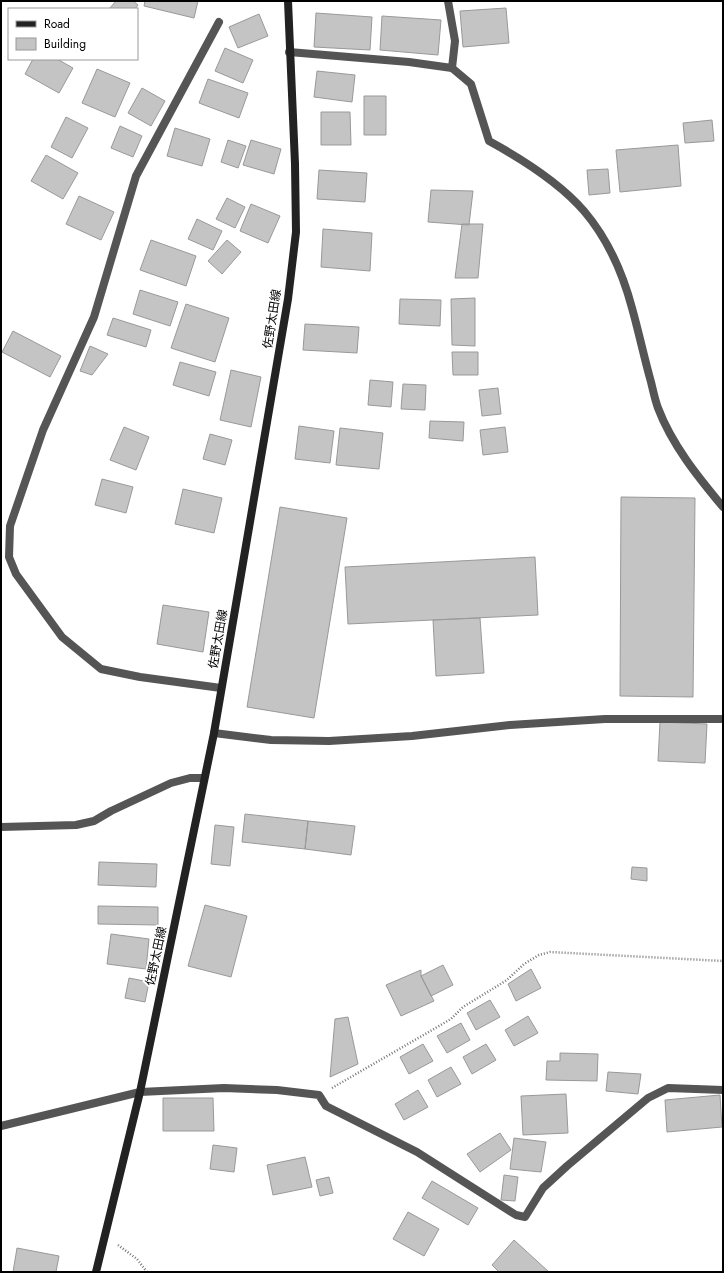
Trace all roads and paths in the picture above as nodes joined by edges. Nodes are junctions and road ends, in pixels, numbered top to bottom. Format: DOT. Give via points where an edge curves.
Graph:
graph roads {
  1 [pos="288,1"];
  2 [pos="448,1"];
  3 [pos="219,22"];
  4 [pos="289,52"];
  5 [pos="452,68"];
  6 [pos="723,507"];
  7 [pos="221,688"];
  8 [pos="723,719"];
  9 [pos="214,733"];
  10 [pos="204,778"];
  11 [pos="1,827"];
  12 [pos="723,961"];
  13 [pos="723,1090"];
  14 [pos="140,1092"];
  15 [pos="319,1096"];
  16 [pos="1,1126"];
  17 [pos="104,1239"];
  18 [pos="96,1272"];
  19 [pos="147,1272"];
  1 -- 4 [label="main road, 佐野太田線"];
  2 -- 5 [label="street" via="454,41"];
  3 -- 7 [label="street" via="136,176 94,317 43,430 10,526 9,557 16,574 62,637 101,669"];
  4 -- 5 [label="street"];
  4 -- 7 [label="main road, 佐野太田線" via="296,232 288,299"];
  5 -- 6 [label="street" via="471,84 489,141 530,165 565,192 584,211 600,234 618,266 632,306 654,393 669,431"];
  7 -- 9 [label="main road, 佐野太田線"];
  8 -- 9 [label="street" via="605,719 329,741 270,740"];
  9 -- 10 [label="main road, 佐野太田線"];
  10 -- 11 [label="street" via="190,778 171,783 94,821 76,825"];
  10 -- 14 [label="main road, 佐野太田線"];
  12 -- 15 [label="path" via="550,952 539,955 524,964 507,980 463,1007 450,1019"];
  13 -- 15 [label="street" via="668,1088 648,1098 543,1188 525,1217 516,1215 417,1152 326,1106"];
  14 -- 15 [label="street" via="224,1088 277,1090"];
  14 -- 16 [label="street"];
  14 -- 17 [label="main road, 佐野太田線"];
  17 -- 18 [label="main road, 佐野太田線"];
  17 -- 19 [label="path" via="137,1259"];
}
